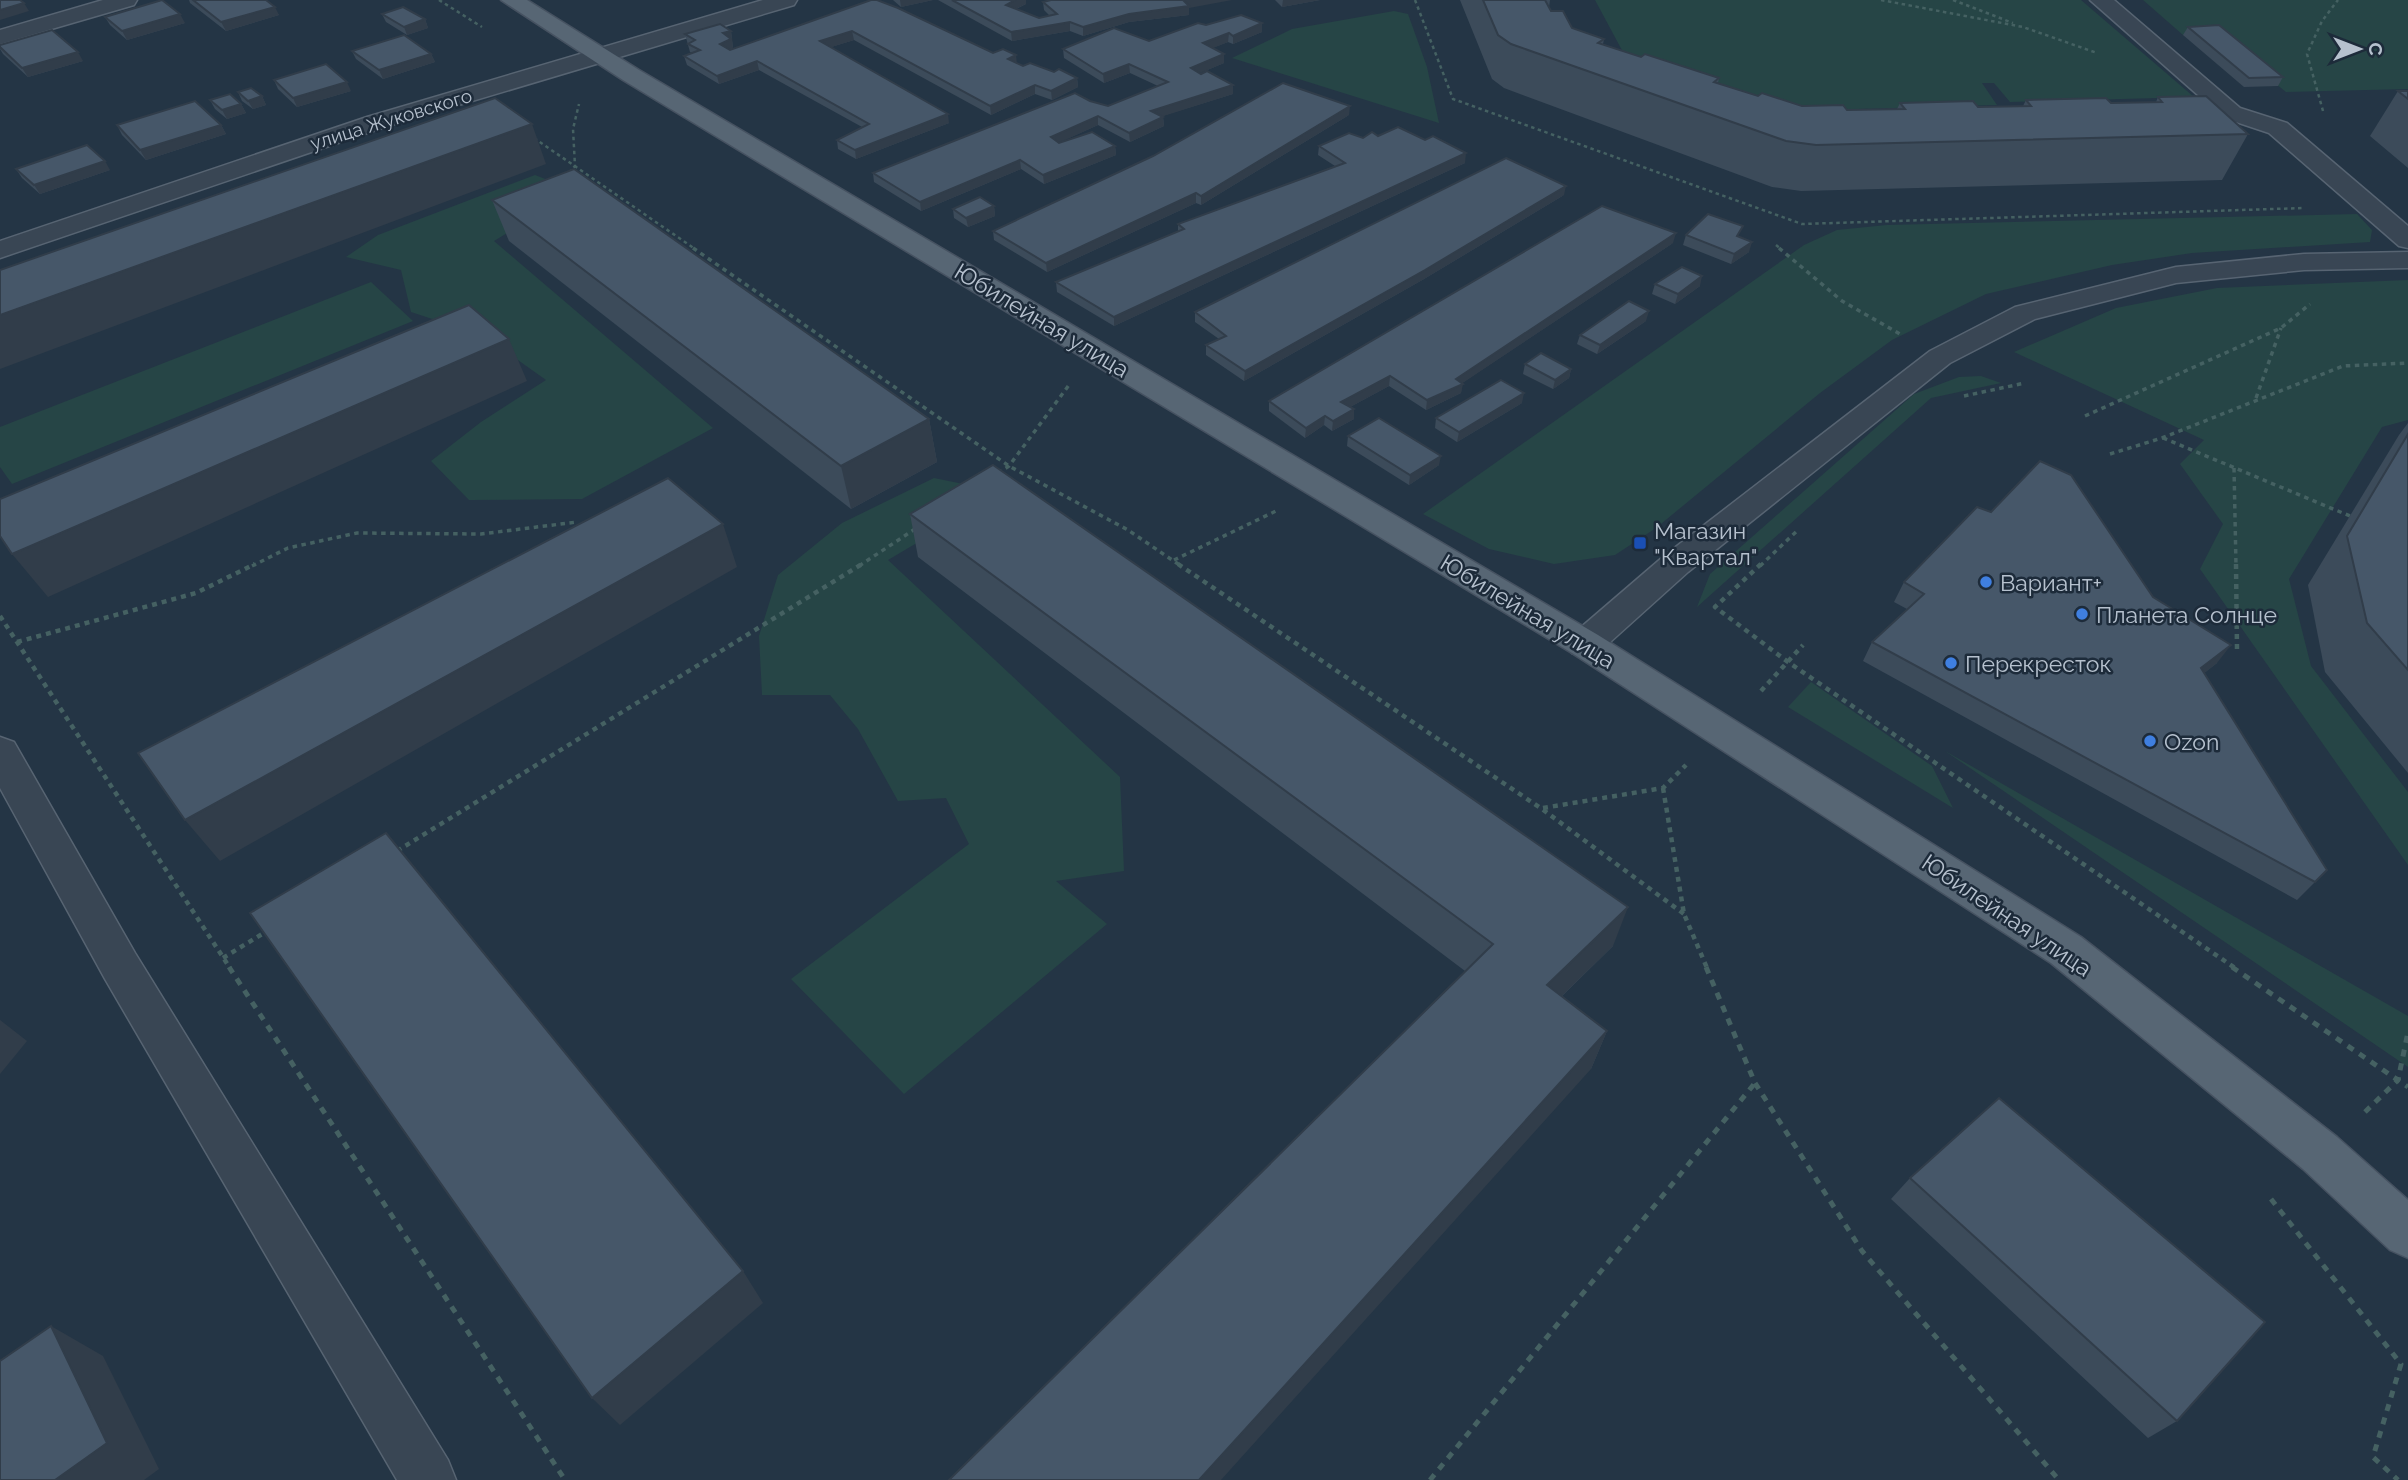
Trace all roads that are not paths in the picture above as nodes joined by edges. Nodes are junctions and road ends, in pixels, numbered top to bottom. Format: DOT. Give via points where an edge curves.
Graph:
graph roads {
  1 [pos="126,0"];
  2 [pos="512,0"];
  3 [pos="786,0"];
  4 [pos="2101,0"];
  5 [pos="0,37"];
  6 [pos="601,57"];
  7 [pos="2408,240"];
  8 [pos="0,250"];
  9 [pos="2408,260"];
  10 [pos="1585,644"];
  11 [pos="0,752"];
  12 [pos="2408,1233"];
  13 [pos="428,1480"];
  1 -- 5 [label="street"];
  2 -- 6 [label="main road, Юбилейная улица"];
  3 -- 6 [label="street, улица Жуковского"];
  4 -- 7 [label="street" via="2232,113 2278,128"];
  6 -- 8 [label="street, улица Жуковского" via="376,122"];
  6 -- 10 [label="main road, Юбилейная улица"];
  9 -- 10 [label="street" via="2229,267 2176,275 2025,313 1940,357 1676,564"];
  10 -- 12 [label="main road, Юбилейная улица" via="2066,950 2320,1153"];
  11 -- 13 [label="street" via="120,966"];
}
